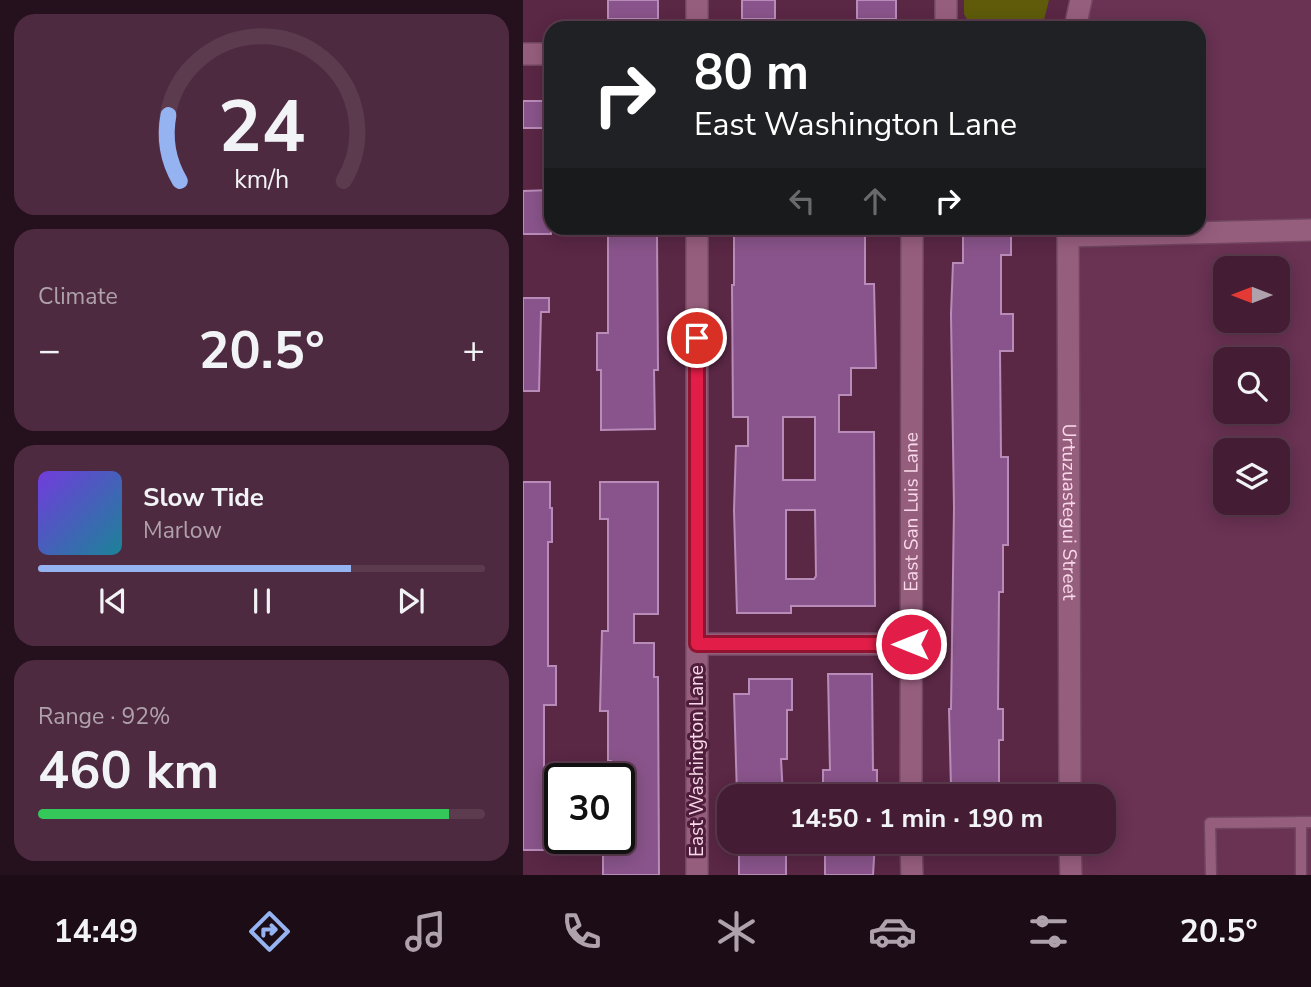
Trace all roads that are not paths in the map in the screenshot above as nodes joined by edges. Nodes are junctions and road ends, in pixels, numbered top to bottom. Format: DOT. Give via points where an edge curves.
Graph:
graph roads {
  1 [pos="697,0"];
  2 [pos="946,0"];
  3 [pos="1081,0"];
  4 [pos="697,21"];
  5 [pos="946,21"];
  6 [pos="1076,21"];
  7 [pos="523,54"];
  8 [pos="544,54"];
  9 [pos="1311,230"];
  10 [pos="1206,231"];
  11 [pos="697,235"];
  12 [pos="912,235"];
  13 [pos="1068,235"];
  14 [pos="697,644"];
  15 [pos="911,644"];
  16 [pos="911,784"];
  17 [pos="1070,784"];
  18 [pos="1306,822"];
  19 [pos="911,854"];
  20 [pos="1070,854"];
  21 [pos="697,875"];
  22 [pos="911,875"];
  23 [pos="1071,875"];
  24 [pos="1211,875"];
  25 [pos="1301,875"];
  1 -- 4 [label="street"];
  2 -- 5 [label="street"];
  3 -- 6 [label="street"];
  7 -- 8 [label="street"];
  9 -- 10 [label="street"];
  11 -- 14 [label="street, East Washington Lane"];
  12 -- 15 [label="street, East San Luis Lane"];
  13 -- 17 [label="street, Urtuzuastegui Street"];
  14 -- 15 [label="street"];
  14 -- 21 [label="street, East Washington Lane"];
  15 -- 16 [label="street, East San Luis Lane"];
  18 -- 24 [label="lane" via="1210,823"];
  18 -- 25 [label="lane"];
  19 -- 22 [label="street"];
  20 -- 23 [label="street"];
}
